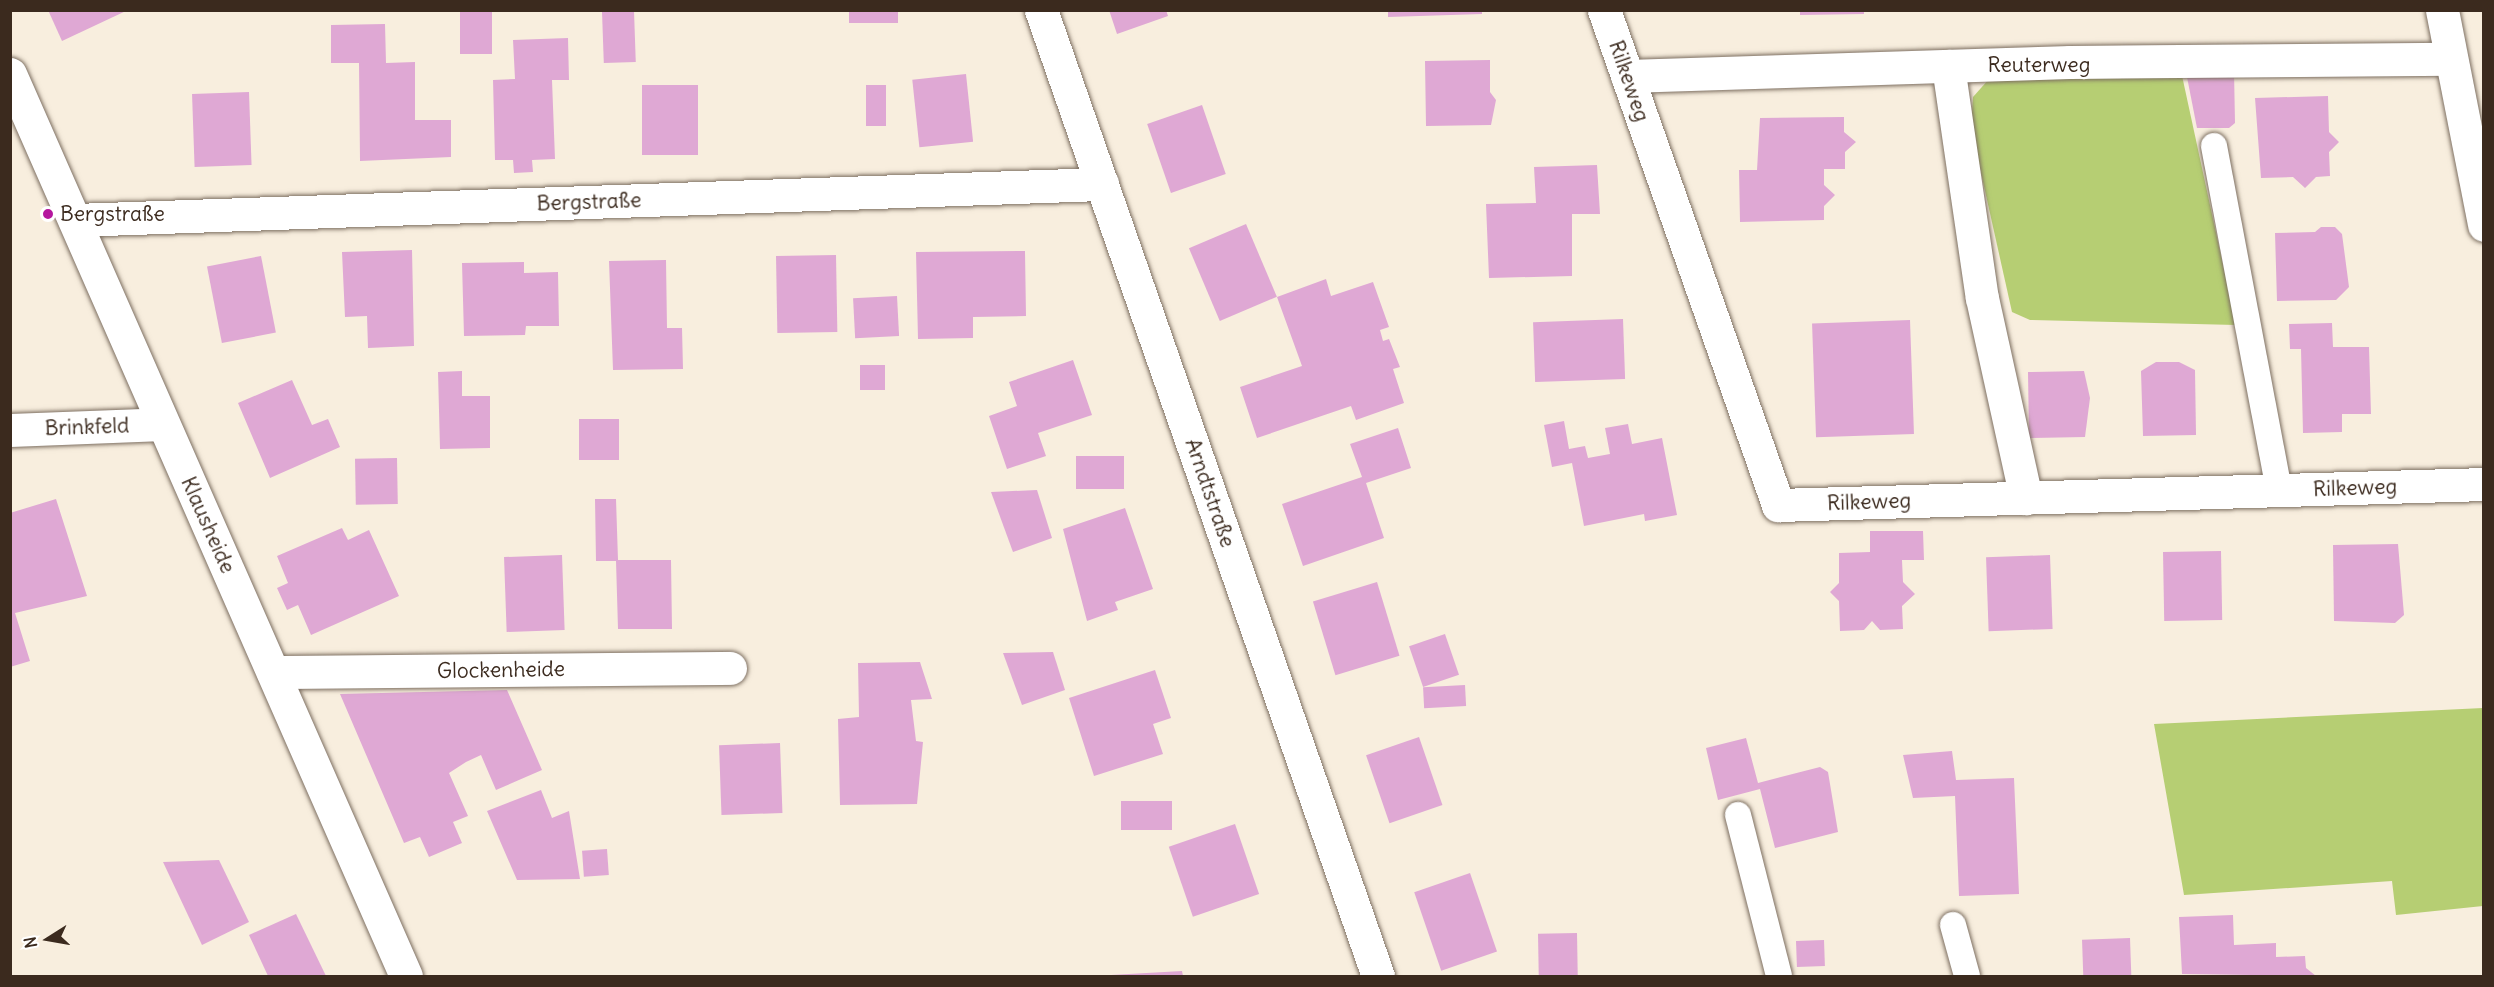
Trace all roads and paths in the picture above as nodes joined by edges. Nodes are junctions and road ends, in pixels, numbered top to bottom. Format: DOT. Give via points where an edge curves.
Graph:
graph roads {
  1 [pos="1041,10"];
  2 [pos="1604,10"];
  3 [pos="2442,10"];
  4 [pos="2451,59"];
  5 [pos="1948,66"];
  6 [pos="10,74"];
  7 [pos="1627,76"];
  8 [pos="2214,146"];
  9 [pos="1102,184"];
  10 [pos="75,220"];
  11 [pos="2484,225"];
  12 [pos="163,424"];
  13 [pos="10,430"];
  14 [pos="2484,484"];
  15 [pos="2279,490"];
  16 [pos="2026,498"];
  17 [pos="730,668"];
  18 [pos="273,672"];
  19 [pos="1738,815"];
  20 [pos="1953,925"];
  21 [pos="406,976"];
  22 [pos="1378,976"];
  23 [pos="1779,976"];
  24 [pos="1967,976"];
  1 -- 9 [label="street, Arndtstraße"];
  2 -- 7 [label="street, Rilkeweg"];
  3 -- 4 [label="street"];
  4 -- 5 [label="street, Reuterweg"];
  4 -- 11 [label="street"];
  5 -- 7 [label="street, Reuterweg"];
  5 -- 16 [label="street" via="1982,298"];
  6 -- 10 [label="street, Klausheide"];
  7 -- 16 [label="street, Rilkeweg" via="1778,505"];
  8 -- 15 [label="lane"];
  9 -- 10 [label="street, Bergstraße"];
  9 -- 22 [label="street, Arndtstraße"];
  10 -- 12 [label="street, Klausheide"];
  12 -- 13 [label="street, Brinkfeld"];
  12 -- 18 [label="street, Klausheide"];
  14 -- 15 [label="street, Rilkeweg"];
  15 -- 16 [label="street, Rilkeweg"];
  17 -- 18 [label="street, Glockenheide"];
  18 -- 21 [label="street, Klausheide"];
  19 -- 23 [label="lane"];
  20 -- 24 [label="lane"];
}
